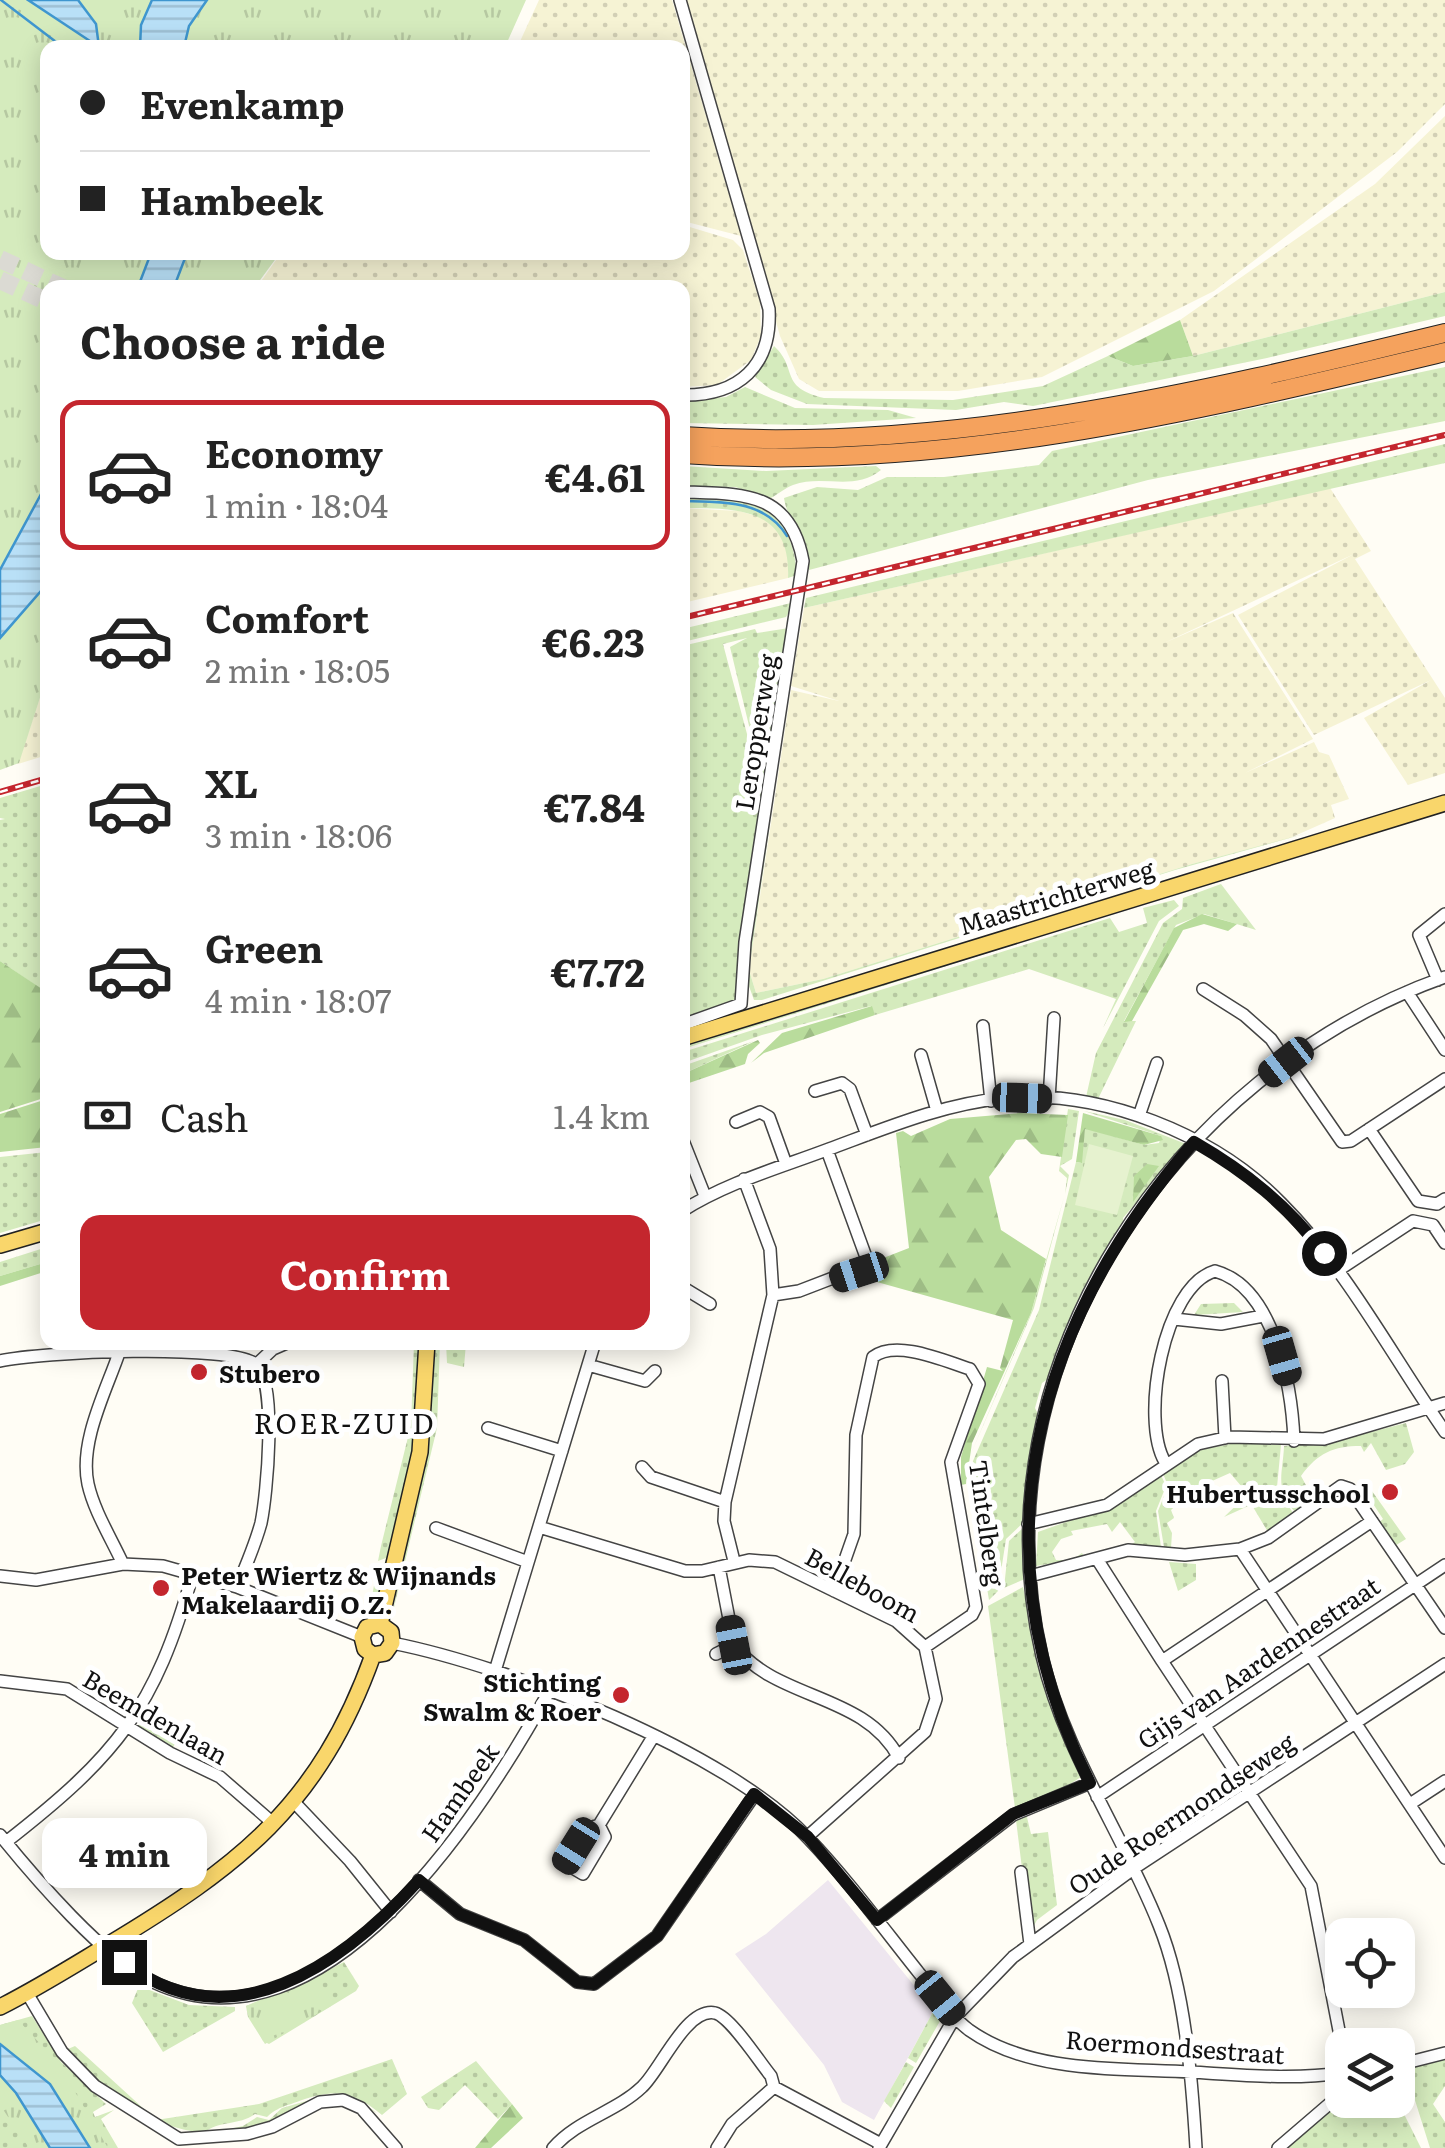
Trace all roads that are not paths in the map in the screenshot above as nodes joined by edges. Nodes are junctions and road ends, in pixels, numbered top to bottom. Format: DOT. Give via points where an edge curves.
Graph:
graph roads {
  1 [pos="680,0"];
  2 [pos="1445,333"];
  3 [pos="1445,352"];
  4 [pos="690,393"];
  5 [pos="690,436"];
  6 [pos="690,454"];
  7 [pos="690,492"];
  8 [pos="1445,803"];
  9 [pos="1445,914"];
  10 [pos="1442,978"];
  11 [pos="1204,989"];
  12 [pos="1406,992"];
  13 [pos="1054,1018"];
  14 [pos="690,1022"];
  15 [pos="982,1026"];
  16 [pos="690,1036"];
  17 [pos="1445,1050"];
  18 [pos="921,1055"];
  19 [pos="1286,1062"];
  20 [pos="1157,1063"];
  21 [pos="844,1069"];
  22 [pos="1445,1079"];
  23 [pos="842,1083"];
  24 [pos="816,1091"];
  25 [pos="1049,1099"];
  26 [pos="991,1101"];
  27 [pos="937,1111"];
  28 [pos="1139,1116"];
  29 [pos="736,1122"];
  30 [pos="1369,1129"];
  31 [pos="867,1135"];
  32 [pos="1194,1142"];
  33 [pos="827,1150"];
  34 [pos="690,1158"];
  35 [pos="786,1164"];
  36 [pos="744,1179"];
  37 [pos="705,1196"];
  38 [pos="1445,1199"];
  39 [pos="690,1206"];
  40 [pos="40,1233"];
  41 [pos="1445,1244"];
  42 [pos="0,1245"];
  43 [pos="1337,1272"];
  44 [pos="690,1292"];
  45 [pos="773,1295"];
  46 [pos="710,1304"];
  47 [pos="1262,1316"];
  48 [pos="1174,1319"];
  49 [pos="271,1350"];
  50 [pos="426,1350"];
  51 [pos="593,1350"];
  52 [pos="119,1353"];
  53 [pos="0,1361"];
  54 [pos="588,1364"];
  55 [pos="256,1365"];
  56 [pos="655,1371"];
  57 [pos="1222,1381"];
  58 [pos="1445,1403"];
  59 [pos="1428,1408"];
  60 [pos="488,1428"];
  61 [pos="1445,1432"];
  62 [pos="1225,1438"];
  63 [pos="1294,1440"];
  64 [pos="562,1452"];
  65 [pos="1165,1462"];
  66 [pos="642,1467"];
  67 [pos="725,1502"];
  68 [pos="1372,1521"];
  69 [pos="1028,1524"];
  70 [pos="436,1528"];
  71 [pos="539,1528"];
  72 [pos="1240,1550"];
  73 [pos="1097,1559"];
  74 [pos="734,1561"];
  75 [pos="528,1562"];
  76 [pos="123,1564"];
  77 [pos="1445,1565"];
  78 [pos="719,1567"];
  79 [pos="193,1573"];
  80 [pos="0,1576"];
  81 [pos="1030,1576"];
  82 [pos="1415,1584"];
  83 [pos="236,1587"];
  84 [pos="834,1591"];
  85 [pos="1269,1592"];
  86 [pos="380,1624"];
  87 [pos="1445,1628"];
  88 [pos="362,1636"];
  89 [pos="392,1643"];
  90 [pos="734,1645"];
  91 [pos="926,1646"];
  92 [pos="1310,1653"];
  93 [pos="373,1654"];
  94 [pos="716,1654"];
  95 [pos="1162,1662"];
  96 [pos="1445,1664"];
  97 [pos="495,1671"];
  98 [pos="0,1681"];
  99 [pos="550,1690"];
  100 [pos="1204,1723"];
  101 [pos="1356,1724"];
  102 [pos="129,1727"];
  103 [pos="652,1737"];
  104 [pos="899,1758"];
  105 [pos="1445,1781"];
  106 [pos="1090,1783"];
  107 [pos="1252,1793"];
  108 [pos="754,1794"];
  109 [pos="1098,1797"];
  110 [pos="294,1802"];
  111 [pos="1410,1804"];
  112 [pos="274,1824"];
  113 [pos="593,1827"];
  114 [pos="808,1837"];
  115 [pos="3,1839"];
  116 [pos="1445,1858"];
  117 [pos="1134,1869"];
  118 [pos="1021,1872"];
  119 [pos="419,1880"];
  120 [pos="390,1912"];
  121 [pos="877,1920"];
  122 [pos="1030,1944"];
  123 [pos="106,1946"];
  124 [pos="27,1993"];
  125 [pos="0,2008"];
  126 [pos="954,2017"];
  127 [pos="1339,2028"];
  128 [pos="1445,2053"];
  129 [pos="1415,2061"];
  130 [pos="1189,2072"];
  131 [pos="1325,2074"];
  132 [pos="774,2087"];
  133 [pos="1325,2108"];
  134 [pos="181,2143"];
  135 [pos="880,2146"];
  136 [pos="396,2148"];
  137 [pos="553,2148"];
  138 [pos="717,2148"];
  139 [pos="1196,2148"];
  140 [pos="1278,2148"];
  1 -- 4 [label="street" via="769,310 770,336 744,378 727,389"];
  2 -- 5 [label="highway" via="1224,386 1035,421 859,437"];
  3 -- 6 [label="highway" via="1152,420 1018,442 844,456"];
  7 -- 14 [label="street, Leropperweg" via="739,494 770,505 792,526 803,561 745,942 742,1004"];
  8 -- 16 [label="main road, Maastrichterweg"];
  9 -- 10 [label="street" via="1418,935"];
  10 -- 12 [label="street"];
  11 -- 19 [label="street" via="1260,1028"];
  12 -- 17 [label="street"];
  12 -- 19 [label="street"];
  13 -- 25 [label="street"];
  15 -- 26 [label="street"];
  18 -- 27 [label="street"];
  19 -- 30 [label="street" via="1337,1138 1351,1142"];
  19 -- 32 [label="street"];
  20 -- 28 [label="street"];
  21 -- 23 [label="street"];
  22 -- 30 [label="street"];
  23 -- 24 [label="street"];
  23 -- 31 [label="street"];
  25 -- 26 [label="street"];
  25 -- 28 [label="street"];
  26 -- 27 [label="street"];
  27 -- 31 [label="street"];
  28 -- 32 [label="street"];
  29 -- 35 [label="street" via="760,1112 769,1117"];
  30 -- 38 [label="street" via="1418,1201"];
  31 -- 33 [label="street"];
  32 -- 43 [label="street" via="1280,1201"];
  32 -- 69 [label="street" via="1136,1214 1067,1336 1034,1444"];
  33 -- 35 [label="street"];
  33 -- 45 [label="street" via="864,1266"];
  34 -- 37 [label="street"];
  35 -- 36 [label="street"];
  36 -- 37 [label="street"];
  36 -- 45 [label="street" via="770,1249"];
  37 -- 39 [label="street"];
  40 -- 42 [label="main road"];
  41 -- 43 [label="street" via="1433,1225 1413,1221"];
  43 -- 59 [label="street"];
  44 -- 46 [label="street"];
  45 -- 67 [label="street"];
  47 -- 48 [label="street" via="1221,1324"];
  47 -- 48 [label="street" via="1229,1275 1215,1271 1194,1287"];
  47 -- 63 [label="street" via="1289,1380"];
  48 -- 65 [label="street" via="1154,1395 1157,1448"];
  49 -- 55 [label="street"];
  50 -- 86 [label="main road" via="420,1452"];
  51 -- 54 [label="street"];
  52 -- 53 [label="street" via="33,1352"];
  52 -- 55 [label="street" via="233,1354"];
  52 -- 76 [label="street" via="92,1429 86,1469"];
  54 -- 56 [label="street" via="645,1381"];
  54 -- 64 [label="street"];
  55 -- 83 [label="street" via="268,1389 262,1520"];
  57 -- 62 [label="street"];
  58 -- 59 [label="street"];
  59 -- 61 [label="street"];
  59 -- 63 [label="street" via="1324,1439"];
  60 -- 64 [label="street"];
  62 -- 63 [label="street"];
  62 -- 65 [label="street"];
  64 -- 71 [label="street"];
  65 -- 69 [label="street" via="1107,1504"];
  66 -- 67 [label="street" via="651,1477"];
  67 -- 74 [label="street"];
  68 -- 72 [label="street" via="1341,1486"];
  68 -- 82 [label="street"];
  68 -- 85 [label="street"];
  69 -- 81 [label="street"];
  70 -- 75 [label="street"];
  71 -- 75 [label="street"];
  71 -- 78 [label="street, Belleboom" via="684,1570"];
  72 -- 73 [label="street" via="1128,1550"];
  72 -- 85 [label="street"];
  73 -- 81 [label="street"];
  73 -- 95 [label="street"];
  74 -- 78 [label="street, Belleboom"];
  74 -- 84 [label="street, Belleboom" via="775,1562"];
  75 -- 97 [label="street"];
  76 -- 79 [label="street"];
  76 -- 80 [label="street" via="36,1580"];
  77 -- 82 [label="street, Gijs van Aardennestraat"];
  78 -- 90 [label="street"];
  79 -- 83 [label="street"];
  79 -- 102 [label="street" via="178,1628"];
  81 -- 106 [label="street" via="1042,1657"];
  82 -- 87 [label="street"];
  82 -- 92 [label="street, Gijs van Aardennestraat"];
  83 -- 88 [label="street"];
  84 -- 91 [label="street, Belleboom" via="896,1621"];
  84 -- 91 [label="street, Tintelberg" via="854,1534 856,1435 873,1357 884,1351 918,1353 973,1370 979,1384 952,1462 976,1602 972,1615"];
  85 -- 92 [label="street"];
  85 -- 95 [label="street"];
  86 -- 88 [label="main road"];
  86 -- 89 [label="main road" via="391,1632"];
  88 -- 93 [label="main road" via="364,1649"];
  89 -- 93 [label="main road" via="385,1653"];
  89 -- 97 [label="street, Roermondsestraat"];
  90 -- 94 [label="street"];
  90 -- 104 [label="street" via="758,1668 872,1723"];
  91 -- 104 [label="street, Belleboom" via="936,1699 925,1732"];
  92 -- 100 [label="street, Gijs van Aardennestraat"];
  92 -- 101 [label="street"];
  93 -- 110 [label="main road" via="336,1742"];
  95 -- 100 [label="street"];
  96 -- 101 [label="street, Oude Roermondseweg"];
  97 -- 99 [label="street, Roermondsestraat"];
  98 -- 102 [label="street, Beemdenlaan" via="66,1690"];
  99 -- 103 [label="street, Roermondsestraat"];
  99 -- 119 [label="street, Hambeek" via="488,1797"];
  100 -- 107 [label="street"];
  100 -- 109 [label="street, Gijs van Aardennestraat"];
  101 -- 107 [label="street, Oude Roermondseweg"];
  101 -- 111 [label="street"];
  102 -- 112 [label="street, Beemdenlaan" via="220,1778"];
  102 -- 115 [label="street" via="88,1777"];
  103 -- 108 [label="street, Roermondsestraat"];
  103 -- 113 [label="street"];
  104 -- 114 [label="street, Belleboom"];
  105 -- 111 [label="street"];
  106 -- 109 [label="street"];
  106 -- 121 [label="street" via="1013,1814"];
  107 -- 117 [label="street, Oude Roermondseweg"];
  107 -- 127 [label="street" via="1311,1886"];
  108 -- 114 [label="street, Roermondsestraat"];
  108 -- 119 [label="street" via="657,1936 594,1984 577,1982 524,1940 460,1914"];
  109 -- 117 [label="street"];
  110 -- 112 [label="main road"];
  110 -- 120 [label="street"];
  111 -- 116 [label="street"];
  112 -- 123 [label="main road" via="209,1882"];
  114 -- 121 [label="street, Roermondsestraat"];
  115 -- 123 [label="street, Hambeek"];
  117 -- 122 [label="street, Oude Roermondseweg"];
  117 -- 130 [label="street" via="1168,1953"];
  118 -- 122 [label="street"];
  119 -- 120 [label="street, Hambeek"];
  120 -- 123 [label="street, Hambeek" via="315,1968 238,1997 176,1992 140,1975"];
  121 -- 126 [label="street, Roermondsestraat"];
  122 -- 126 [label="street, Oude Roermondseweg"];
  123 -- 124 [label="main road"];
  124 -- 125 [label="main road"];
  124 -- 134 [label="street" via="62,2052 95,2086"];
  126 -- 130 [label="street, Roermondsestraat" via="998,2045 1035,2057"];
  126 -- 135 [label="street, Oude Roermondseweg"];
  128 -- 129 [label="street"];
  130 -- 131 [label="street, Roermondsestraat"];
  130 -- 139 [label="street"];
  132 -- 135 [label="street"];
  132 -- 137 [label="street" via="725,2018 704,2014 642,2088"];
  132 -- 138 [label="street" via="732,2124"];
  133 -- 140 [label="street"];
  134 -- 136 [label="street" via="246,2134 320,2102 343,2100 361,2108"];
}
